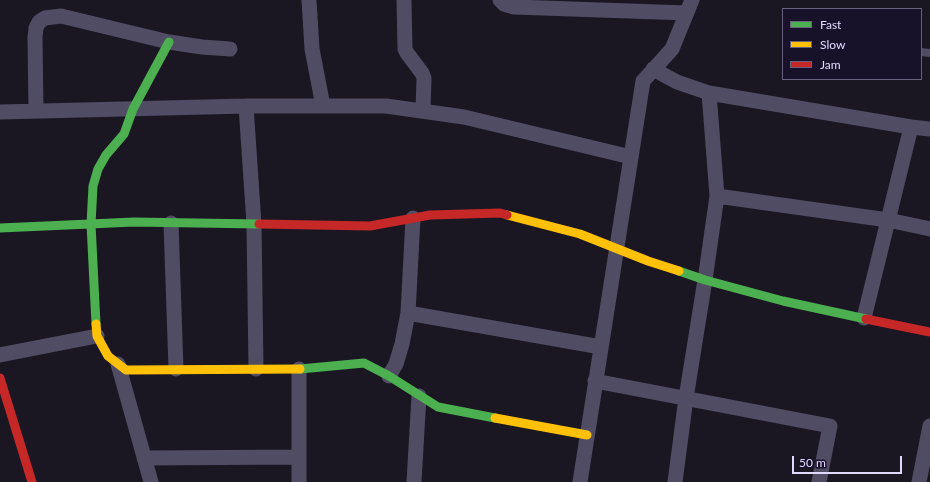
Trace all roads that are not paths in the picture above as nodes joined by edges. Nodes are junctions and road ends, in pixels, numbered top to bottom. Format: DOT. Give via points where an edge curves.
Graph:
graph roads {
  1 [pos="309,0"];
  2 [pos="404,0"];
  3 [pos="500,0"];
  4 [pos="586,5"];
  5 [pos="690,7"];
  6 [pos="169,42"];
  7 [pos="230,49"];
  8 [pos="653,69"];
  9 [pos="708,93"];
  10 [pos="246,106"];
  11 [pos="323,106"];
  12 [pos="133,109"];
  13 [pos="423,110"];
  14 [pos="36,111"];
  15 [pos="0,112"];
  16 [pos="910,127"];
  17 [pos="930,129"];
  18 [pos="631,157"];
  19 [pos="717,196"];
  20 [pos="413,218"];
  21 [pos="888,220"];
  22 [pos="171,223"];
  23 [pos="91,224"];
  24 [pos="254,224"];
  25 [pos="0,228"];
  26 [pos="930,228"];
  27 [pos="616,249"];
  28 [pos="705,280"];
  29 [pos="408,313"];
  30 [pos="864,318"];
  31 [pos="930,332"];
  32 [pos="97,336"];
  33 [pos="601,347"];
  34 [pos="0,355"];
  35 [pos="118,364"];
  36 [pos="176,369"];
  37 [pos="256,369"];
  38 [pos="299,369"];
  39 [pos="389,376"];
  40 [pos="0,378"];
  41 [pos="595,381"];
  42 [pos="419,396"];
  43 [pos="686,398"];
  44 [pos="930,426"];
  45 [pos="587,435"];
  46 [pos="299,457"];
  47 [pos="144,458"];
  48 [pos="32,482"];
  49 [pos="152,482"];
  50 [pos="299,482"];
  51 [pos="414,482"];
  52 [pos="580,482"];
  53 [pos="675,482"];
  54 [pos="819,482"];
  55 [pos="920,482"];
  1 -- 11 [label="street" via="312,49"];
  2 -- 13 [label="street" via="405,49 424,78"];
  3 -- 4 [label="street" via="514,7"];
  4 -- 5 [label="street"];
  5 -- 8 [label="street" via="672,49"];
  6 -- 7 [label="street"];
  6 -- 12 [label="street"];
  6 -- 14 [label="street" via="62,16 45,18 39,22 35,37"];
  8 -- 9 [label="street" via="677,82"];
  8 -- 18 [label="street" via="642,81"];
  9 -- 16 [label="street"];
  9 -- 19 [label="street"];
  10 -- 11 [label="street"];
  10 -- 12 [label="street"];
  10 -- 24 [label="street"];
  11 -- 13 [label="street" via="386,106"];
  12 -- 14 [label="street"];
  12 -- 23 [label="street" via="124,134 98,169 93,186"];
  13 -- 18 [label="street" via="479,120"];
  14 -- 15 [label="street"];
  16 -- 17 [label="street"];
  16 -- 21 [label="street"];
  18 -- 27 [label="street"];
  19 -- 21 [label="street"];
  19 -- 28 [label="street"];
  20 -- 24 [label="street" via="370,226"];
  20 -- 27 [label="street" via="430,214 500,213 580,234"];
  20 -- 29 [label="street"];
  21 -- 26 [label="street"];
  21 -- 30 [label="street"];
  22 -- 23 [label="street"];
  22 -- 24 [label="street"];
  22 -- 36 [label="street"];
  23 -- 25 [label="street"];
  23 -- 32 [label="street"];
  24 -- 37 [label="street"];
  27 -- 28 [label="street"];
  27 -- 33 [label="street"];
  28 -- 30 [label="street" via="782,301"];
  28 -- 43 [label="street"];
  29 -- 33 [label="street"];
  29 -- 39 [label="street" via="400,351"];
  30 -- 31 [label="street"];
  32 -- 34 [label="street"];
  32 -- 35 [label="street" via="108,356"];
  33 -- 41 [label="street"];
  35 -- 36 [label="street" via="126,370"];
  35 -- 47 [label="street"];
  36 -- 37 [label="street"];
  37 -- 38 [label="street"];
  38 -- 39 [label="street" via="364,363"];
  38 -- 46 [label="street"];
  39 -- 42 [label="street"];
  40 -- 48 [label="street"];
  41 -- 43 [label="street"];
  41 -- 45 [label="street"];
  42 -- 45 [label="street" via="438,407"];
  42 -- 51 [label="street"];
  43 -- 53 [label="street"];
  43 -- 54 [label="street" via="830,426"];
  44 -- 55 [label="street"];
  45 -- 52 [label="street"];
  46 -- 47 [label="street"];
  46 -- 50 [label="street"];
  47 -- 49 [label="street"];
}
